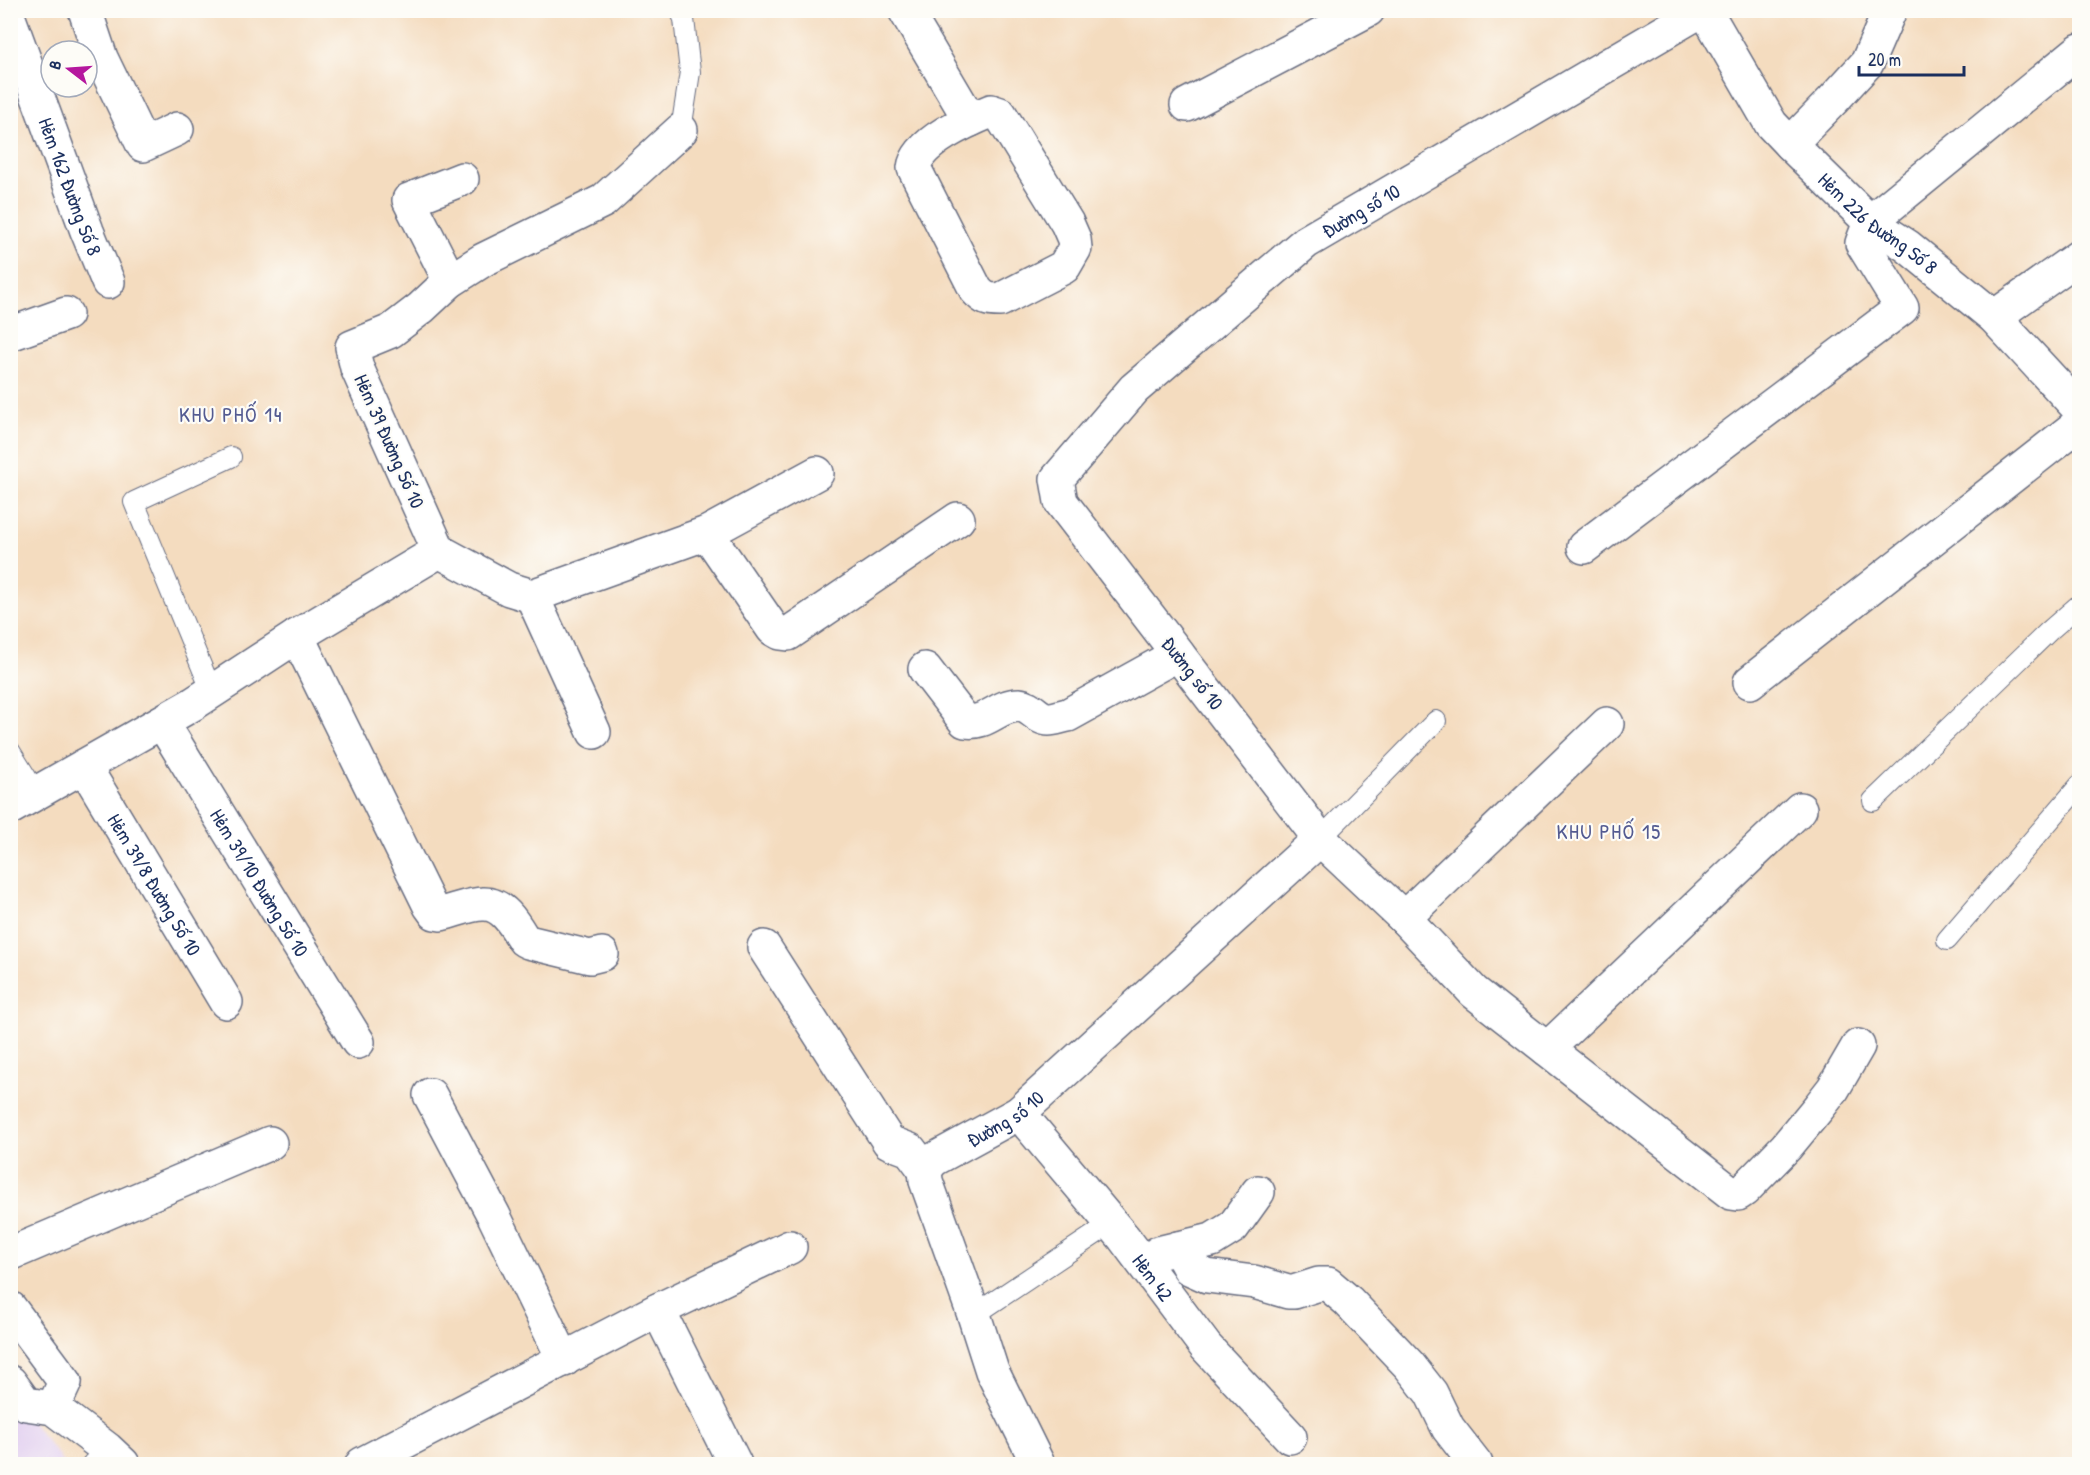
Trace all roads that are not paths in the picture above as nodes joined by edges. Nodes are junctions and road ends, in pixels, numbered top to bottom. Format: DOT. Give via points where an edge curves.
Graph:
graph roads {
  1 [pos="85,10"];
  2 [pos="680,10"];
  3 [pos="905,10"];
  4 [pos="1368,10"];
  5 [pos="1703,10"];
  6 [pos="1890,10"];
  7 [pos="10,21"];
  8 [pos="2079,50"];
  9 [pos="1187,105"];
  10 [pos="970,120"];
  11 [pos="177,129"];
  12 [pos="681,130"];
  13 [pos="1790,144"];
  14 [pos="462,179"];
  15 [pos="1870,222"];
  16 [pos="2079,256"];
  17 [pos="450,281"];
  18 [pos="108,282"];
  19 [pos="66,314"];
  20 [pos="1994,316"];
  21 [pos="10,334"];
  22 [pos="2079,410"];
  23 [pos="2079,423"];
  24 [pos="231,457"];
  25 [pos="817,472"];
  26 [pos="958,519"];
  27 [pos="707,533"];
  28 [pos="1584,547"];
  29 [pos="439,551"];
  30 [pos="532,596"];
  31 [pos="2079,604"];
  32 [pos="297,636"];
  33 [pos="1178,654"];
  34 [pos="924,669"];
  35 [pos="1750,682"];
  36 [pos="212,692"];
  37 [pos="1436,720"];
  38 [pos="162,722"];
  39 [pos="1607,724"];
  40 [pos="594,732"];
  41 [pos="10,751"];
  42 [pos="84,766"];
  43 [pos="2079,784"];
  44 [pos="23,800"];
  45 [pos="1873,801"];
  46 [pos="1800,809"];
  47 [pos="1320,839"];
  48 [pos="1404,918"];
  49 [pos="1947,940"];
  50 [pos="764,947"];
  51 [pos="602,954"];
  52 [pos="226,1002"];
  53 [pos="358,1042"];
  54 [pos="1858,1046"];
  55 [pos="1547,1049"];
  56 [pos="430,1095"];
  57 [pos="1018,1113"];
  58 [pos="270,1143"];
  59 [pos="925,1170"];
  60 [pos="1258,1192"];
  61 [pos="1112,1223"];
  62 [pos="790,1247"];
  63 [pos="1178,1248"];
  64 [pos="10,1254"];
  65 [pos="1139,1257"];
  66 [pos="10,1308"];
  67 [pos="658,1310"];
  68 [pos="974,1315"];
  69 [pos="564,1359"];
  70 [pos="10,1382"];
  71 [pos="53,1408"];
  72 [pos="1290,1437"];
  73 [pos="107,1459"];
  74 [pos="362,1464"];
  75 [pos="735,1464"];
  76 [pos="1038,1464"];
  77 [pos="1476,1464"];
  1 -- 11 [label="street" via="101,58 143,144"];
  2 -- 12 [label="lane, Hẻm 39 Đường Số 10" via="690,72"];
  3 -- 10 [label="street"];
  4 -- 9 [label="street"];
  5 -- 13 [label="street, Hẻm 226 Đường Số 8" via="1771,124"];
  5 -- 33 [label="street, Đường số 10" via="1306,242 1134,389 1057,479 1061,502"];
  6 -- 13 [label="street" via="1866,63"];
  7 -- 18 [label="street, Hẻm 162 Đường Số 8"];
  8 -- 15 [label="street"];
  10 -- 10 [label="street" via="991,111 1000,114 1074,239 1075,248 1064,267 1000,300 983,298 976,290 914,168 918,155 929,144"];
  12 -- 17 [label="street, Hẻm 39 Đường Số 10" via="603,201 483,260"];
  13 -- 15 [label="street, Hẻm 226 Đường Số 8"];
  14 -- 17 [label="street" via="409,200"];
  15 -- 20 [label="street, Hẻm 226 Đường Số 8" via="1907,246"];
  15 -- 28 [label="street" via="1862,243 1902,308"];
  16 -- 20 [label="street"];
  17 -- 29 [label="street, Hẻm 39 Đường Số 10" via="392,331 352,347 357,368"];
  19 -- 21 [label="street"];
  20 -- 22 [label="street, Hẻm 226 Đường Số 8"];
  23 -- 35 [label="street"];
  24 -- 36 [label="lane" via="134,502"];
  25 -- 27 [label="street"];
  26 -- 27 [label="street" via="788,634 773,629"];
  27 -- 30 [label="street"];
  29 -- 30 [label="street" via="509,589"];
  29 -- 32 [label="street"];
  30 -- 40 [label="street"];
  31 -- 45 [label="lane"];
  32 -- 36 [label="street"];
  32 -- 51 [label="street" via="435,913 483,904 510,917 528,942 590,957"];
  33 -- 34 [label="street" via="1068,715 1049,719 1020,705 975,722 965,720"];
  33 -- 47 [label="street, Đường số 10"];
  36 -- 38 [label="street"];
  37 -- 47 [label="lane"];
  38 -- 42 [label="street"];
  38 -- 53 [label="street, Hẻm 39/10 Đường Số 10"];
  39 -- 48 [label="street"];
  41 -- 44 [label="lane"];
  42 -- 44 [label="street"];
  42 -- 52 [label="street, Hẻm 39/8 Đường Số 10"];
  43 -- 49 [label="lane"];
  46 -- 55 [label="street"];
  47 -- 48 [label="street"];
  47 -- 57 [label="street, Đường số 10"];
  48 -- 55 [label="street" via="1474,992"];
  50 -- 59 [label="street" via="889,1142 910,1150"];
  54 -- 55 [label="street" via="1813,1115 1738,1194 1731,1193"];
  56 -- 69 [label="street"];
  57 -- 59 [label="street, Đường số 10" via="933,1160"];
  57 -- 61 [label="street, Hèm 42"];
  58 -- 64 [label="street"];
  59 -- 68 [label="street"];
  60 -- 63 [label="street" via="1233,1227 1212,1240"];
  61 -- 65 [label="street, Hèm 42"];
  61 -- 68 [label="lane"];
  62 -- 67 [label="street"];
  63 -- 65 [label="street"];
  63 -- 77 [label="street" via="1189,1268 1208,1276 1291,1292 1328,1284 1409,1365 1431,1393 1448,1428"];
  65 -- 72 [label="street, Hèm 42" via="1206,1347"];
  66 -- 71 [label="street" via="65,1382"];
  67 -- 69 [label="street"];
  67 -- 75 [label="street"];
  68 -- 76 [label="street" via="992,1371"];
  69 -- 74 [label="street"];
  70 -- 71 [label="street" via="26,1404"];
  71 -- 73 [label="street"];
}
